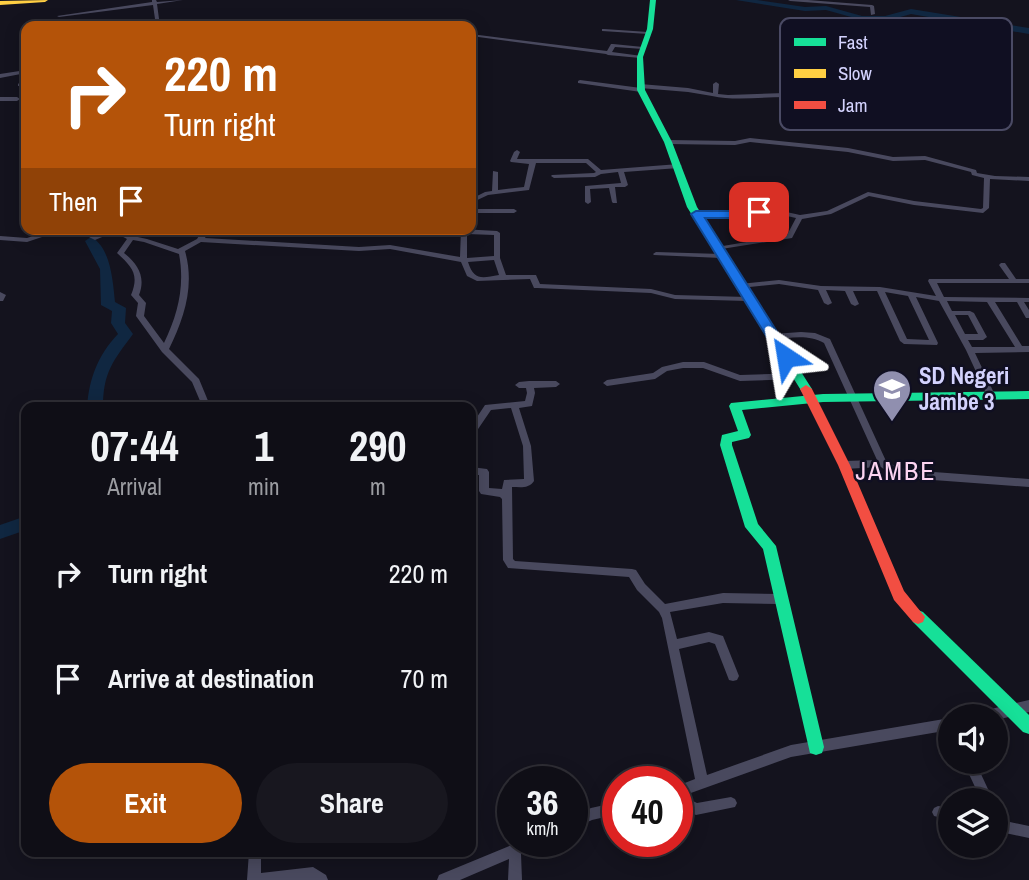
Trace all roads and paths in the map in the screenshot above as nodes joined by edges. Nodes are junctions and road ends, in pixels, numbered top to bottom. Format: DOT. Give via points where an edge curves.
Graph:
graph roads {
  1 [pos="42,0"];
  2 [pos="181,0"];
  3 [pos="653,0"];
  4 [pos="790,0"];
  5 [pos="155,2"];
  6 [pos="0,3"];
  7 [pos="873,14"];
  8 [pos="60,16"];
  9 [pos="157,21"];
  10 [pos="604,30"];
  11 [pos="648,33"];
  12 [pos="476,35"];
  13 [pos="606,42"];
  14 [pos="642,52"];
  15 [pos="606,53"];
  16 [pos="21,73"];
  17 [pos="0,76"];
  18 [pos="580,82"];
  19 [pos="716,84"];
  20 [pos="641,88"];
  21 [pos="780,95"];
  22 [pos="715,96"];
  23 [pos="0,99"];
  24 [pos="17,99"];
  25 [pos="668,142"];
  26 [pos="517,152"];
  27 [pos="594,154"];
  28 [pos="552,161"];
  29 [pos="531,162"];
  30 [pos="679,166"];
  31 [pos="621,171"];
  32 [pos="600,172"];
  33 [pos="495,173"];
  34 [pos="987,177"];
  35 [pos="1029,179"];
  36 [pos="612,186"];
  37 [pos="495,191"];
  38 [pos="476,199"];
  39 [pos="588,202"];
  40 [pos="615,202"];
  41 [pos="476,211"];
  42 [pos="514,211"];
  43 [pos="696,214"];
  44 [pos="800,217"];
  45 [pos="476,231"];
  46 [pos="43,235"];
  47 [pos="125,235"];
  48 [pos="203,235"];
  49 [pos="463,235"];
  50 [pos="0,238"];
  51 [pos="131,238"];
  52 [pos="200,240"];
  53 [pos="182,252"];
  54 [pos="719,252"];
  55 [pos="656,254"];
  56 [pos="497,258"];
  57 [pos="464,260"];
  58 [pos="503,276"];
  59 [pos="992,280"];
  60 [pos="1013,281"];
  61 [pos="1029,281"];
  62 [pos="740,286"];
  63 [pos="821,288"];
  64 [pos="848,289"];
  65 [pos="880,289"];
  66 [pos="910,293"];
  67 [pos="0,294"];
  68 [pos="0,299"];
  69 [pos="747,299"];
  70 [pos="943,299"];
  71 [pos="990,300"];
  72 [pos="1019,300"];
  73 [pos="1029,300"];
  74 [pos="828,303"];
  75 [pos="855,304"];
  76 [pos="951,313"];
  77 [pos="1029,316"];
  78 [pos="773,337"];
  79 [pos="964,337"];
  80 [pos="165,349"];
  81 [pos="1025,349"];
  82 [pos="970,350"];
  83 [pos="799,376"];
  84 [pos="607,383"];
  85 [pos="556,384"];
  86 [pos="989,391"];
  87 [pos="1029,395"];
  88 [pos="811,398"];
  89 [pos="853,399"];
  90 [pos="205,402"];
  91 [pos="514,406"];
  92 [pos="476,425"];
  93 [pos="883,463"];
  94 [pos="844,465"];
  95 [pos="476,471"];
  96 [pos="1029,483"];
  97 [pos="507,497"];
  98 [pos="779,599"];
  99 [pos="663,609"];
  100 [pos="674,645"];
  101 [pos="733,676"];
  102 [pos="1029,706"];
  103 [pos="1009,709"];
  104 [pos="1029,726"];
  105 [pos="938,729"];
  106 [pos="816,747"];
  107 [pos="702,782"];
  108 [pos="693,786"];
  109 [pos="731,803"];
  110 [pos="693,807"];
  111 [pos="1008,826"];
  112 [pos="1029,832"];
  113 [pos="255,857"];
  114 [pos="498,857"];
  115 [pos="515,857"];
  116 [pos="255,880"];
  117 [pos="321,880"];
  118 [pos="444,880"];
  119 [pos="515,880"];
  1 -- 6 [label="street"];
  2 -- 5 [label="street"];
  3 -- 11 [label="street"];
  4 -- 7 [label="street" via="872,6"];
  5 -- 8 [label="street"];
  5 -- 9 [label="street"];
  10 -- 11 [label="street"];
  11 -- 14 [label="street"];
  12 -- 15 [label="street"];
  13 -- 15 [label="street"];
  14 -- 15 [label="street"];
  14 -- 15 [label="street" via="613,45"];
  14 -- 20 [label="street"];
  16 -- 17 [label="street"];
  18 -- 20 [label="street"];
  19 -- 22 [label="street"];
  20 -- 22 [label="street"];
  20 -- 25 [label="street"];
  21 -- 22 [label="street"];
  23 -- 24 [label="street"];
  25 -- 30 [label="street"];
  25 -- 34 [label="street" via="750,140 893,159 925,158"];
  26 -- 29 [label="street" via="513,161"];
  27 -- 32 [label="street"];
  28 -- 29 [label="street"];
  28 -- 32 [label="street" via="588,162"];
  28 -- 32 [label="street" via="554,178"];
  29 -- 37 [label="street" via="527,189"];
  30 -- 31 [label="street"];
  30 -- 43 [label="street"];
  31 -- 32 [label="street"];
  31 -- 36 [label="street" via="625,185"];
  33 -- 37 [label="street"];
  34 -- 35 [label="street"];
  34 -- 44 [label="street" via="983,211 868,194 829,213"];
  36 -- 39 [label="street" via="587,187"];
  36 -- 40 [label="street"];
  37 -- 38 [label="street"];
  41 -- 42 [label="street"];
  43 -- 44 [label="street" via="773,211"];
  43 -- 54 [label="street"];
  44 -- 54 [label="street" via="790,237"];
  45 -- 56 [label="street" via="497,233"];
  46 -- 50 [label="street" via="27,240"];
  47 -- 51 [label="street"];
  48 -- 52 [label="street"];
  49 -- 57 [label="street"];
  51 -- 53 [label="street"];
  51 -- 80 [label="street" via="120,253 135,265 141,316"];
  52 -- 53 [label="street"];
  52 -- 57 [label="street" via="390,247"];
  53 -- 80 [label="street" via="188,277 184,303"];
  54 -- 55 [label="street"];
  54 -- 62 [label="street"];
  56 -- 57 [label="street"];
  56 -- 58 [label="street"];
  57 -- 58 [label="street" via="474,278"];
  58 -- 69 [label="street" via="533,277 537,286"];
  59 -- 60 [label="street"];
  59 -- 60 [label="street" via="1005,268"];
  59 -- 70 [label="street" via="932,281"];
  60 -- 61 [label="street"];
  62 -- 63 [label="street" via="779,282"];
  62 -- 69 [label="street"];
  63 -- 64 [label="street"];
  63 -- 74 [label="street"];
  64 -- 65 [label="street"];
  64 -- 75 [label="street"];
  65 -- 66 [label="street"];
  65 -- 66 [label="street" via="904,341 934,342"];
  66 -- 70 [label="street"];
  67 -- 68 [label="street"];
  69 -- 78 [label="street"];
  70 -- 71 [label="street"];
  70 -- 76 [label="street"];
  71 -- 72 [label="street"];
  71 -- 81 [label="street"];
  72 -- 73 [label="street"];
  72 -- 77 [label="street"];
  76 -- 79 [label="street"];
  76 -- 79 [label="street" via="970,313 983,337"];
  78 -- 83 [label="street"];
  78 -- 89 [label="street" via="824,337"];
  79 -- 82 [label="street"];
  80 -- 90 [label="street" via="196,381"];
  81 -- 82 [label="street"];
  82 -- 86 [label="street"];
  83 -- 84 [label="street" via="740,379 704,365 683,365 655,376"];
  83 -- 88 [label="street"];
  85 -- 91 [label="street" via="524,384 531,393 528,404"];
  87 -- 89 [label="street"];
  88 -- 89 [label="street"];
  88 -- 94 [label="street"];
  88 -- 98 [label="street" via="737,403 745,435 726,441 752,527 769,546"];
  89 -- 93 [label="street"];
  91 -- 92 [label="street" via="488,407"];
  91 -- 97 [label="street" via="527,446 529,481 507,483"];
  93 -- 94 [label="street"];
  93 -- 96 [label="street" via="906,474"];
  94 -- 103 [label="street" via="899,595"];
  95 -- 97 [label="street" via="484,471 483,490"];
  97 -- 99 [label="street" via="508,560 512,565 628,571"];
  98 -- 99 [label="street" via="711,599"];
  98 -- 106 [label="street"];
  99 -- 100 [label="street"];
  100 -- 101 [label="street" via="717,638"];
  100 -- 107 [label="street"];
  102 -- 103 [label="street"];
  103 -- 104 [label="street"];
  105 -- 106 [label="street"];
  106 -- 107 [label="street" via="790,751"];
  107 -- 108 [label="street"];
  109 -- 110 [label="street"];
  111 -- 112 [label="street"];
  113 -- 116 [label="street"];
  114 -- 118 [label="street"];
  115 -- 119 [label="street"];
  116 -- 117 [label="street" via="313,874"];
}
